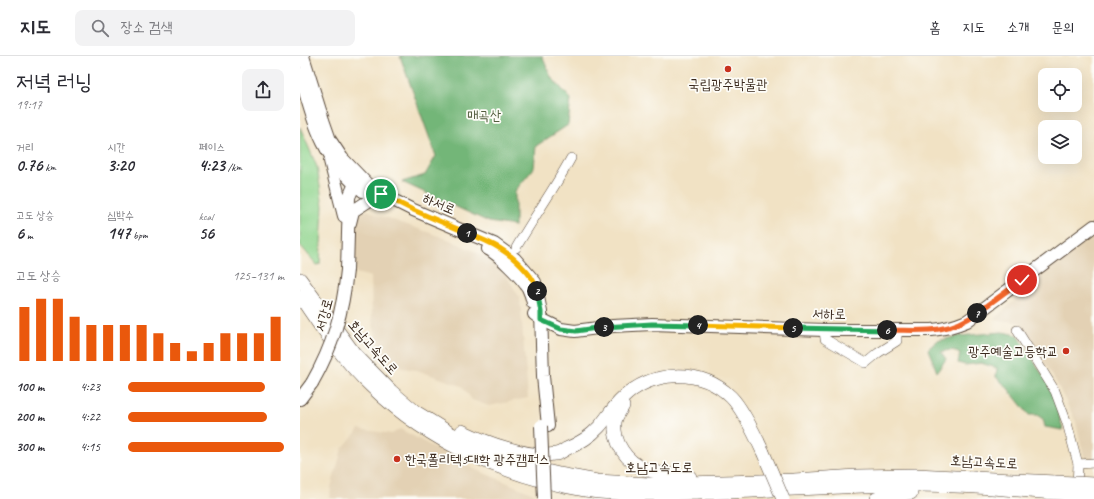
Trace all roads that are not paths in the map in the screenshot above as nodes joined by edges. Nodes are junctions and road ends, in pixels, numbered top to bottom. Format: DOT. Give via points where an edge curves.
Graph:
graph roads {
  1 [pos="303,56"];
  2 [pos="300,74"];
  3 [pos="328,152"];
  4 [pos="571,158"];
  5 [pos="356,180"];
  6 [pos="373,198"];
  7 [pos="1094,226"];
  8 [pos="347,231"];
  9 [pos="516,248"];
  10 [pos="300,279"];
  11 [pos="300,296"];
  12 [pos="538,317"];
  13 [pos="824,330"];
  14 [pos="897,330"];
  15 [pos="1017,330"];
  16 [pos="375,374"];
  17 [pos="300,398"];
  18 [pos="544,426"];
  19 [pos="760,452"];
  20 [pos="1094,463"];
  21 [pos="1078,464"];
  22 [pos="720,482"];
  23 [pos="1094,484"];
  24 [pos="1054,487"];
  25 [pos="982,488"];
  26 [pos="657,494"];
  27 [pos="1094,495"];
  28 [pos="544,499"];
  29 [pos="551,499"];
  30 [pos="680,499"];
  31 [pos="776,499"];
  32 [pos="783,499"];
  33 [pos="876,499"];
  34 [pos="1077,499"];
  1 -- 5 [label="main road, 하서로" via="330,140"];
  2 -- 3 [label="main road, 하서로" via="315,126"];
  3 -- 5 [label="main road, 하서로" via="337,166"];
  3 -- 8 [label="main road, 서강로"];
  4 -- 9 [label="street"];
  5 -- 6 [label="main road, 하서로"];
  5 -- 8 [label="main road, 서강로" via="349,197"];
  5 -- 12 [label="main road, 하서로" via="411,209 494,244 515,259 535,282 541,312"];
  6 -- 8 [label="main road" via="353,211"];
  6 -- 12 [label="main road, 하서로" via="492,251 527,287"];
  7 -- 14 [label="main road, 서하로" via="967,321 944,329"];
  8 -- 17 [label="main road, 서강로, bridge" via="347,270 342,310 326,358"];
  10 -- 16 [label="highway, 호남고속도로" via="354,353"];
  11 -- 26 [label="highway, 호남고속도로" via="340,353 370,386 410,420 442,440 514,473 556,484 586,490"];
  12 -- 13 [label="main road, 서하로" via="561,329 576,331 652,324"];
  12 -- 18 [label="main road, 하서로"];
  13 -- 14 [label="main road, 서하로"];
  13 -- 14 [label="street" via="825,339 866,363 897,341"];
  15 -- 21 [label="street" via="1055,391"];
  16 -- 19 [label="highway" via="442,421 468,433 532,455 556,454 586,438 621,399 650,380 665,376 693,377 720,388 732,398 754,433"];
  16 -- 22 [label="highway, 호남고속도로" via="416,412 450,433 490,453 525,466 597,481 649,484"];
  18 -- 28 [label="main road, 하서로, bridge"];
  18 -- 29 [label="main road, 하서로"];
  19 -- 22 [label="highway" via="725,400 698,383 668,380 656,383 638,392 623,406 615,422 617,442 636,465"];
  19 -- 31 [label="highway"];
  19 -- 32 [label="highway, bridge"];
  20 -- 21 [label="street"];
  21 -- 34 [label="street"];
  22 -- 24 [label="highway, 호남고속도로" via="916,475"];
  23 -- 24 [label="highway, 호남고속도로, bridge"];
  24 -- 25 [label="highway, 호남고속도로"];
  24 -- 27 [label="highway, 호남고속도로, bridge"];
  25 -- 26 [label="highway, 호남고속도로" via="906,485"];
  25 -- 33 [label="highway" via="960,492 888,495"];
  26 -- 30 [label="highway"];
}
